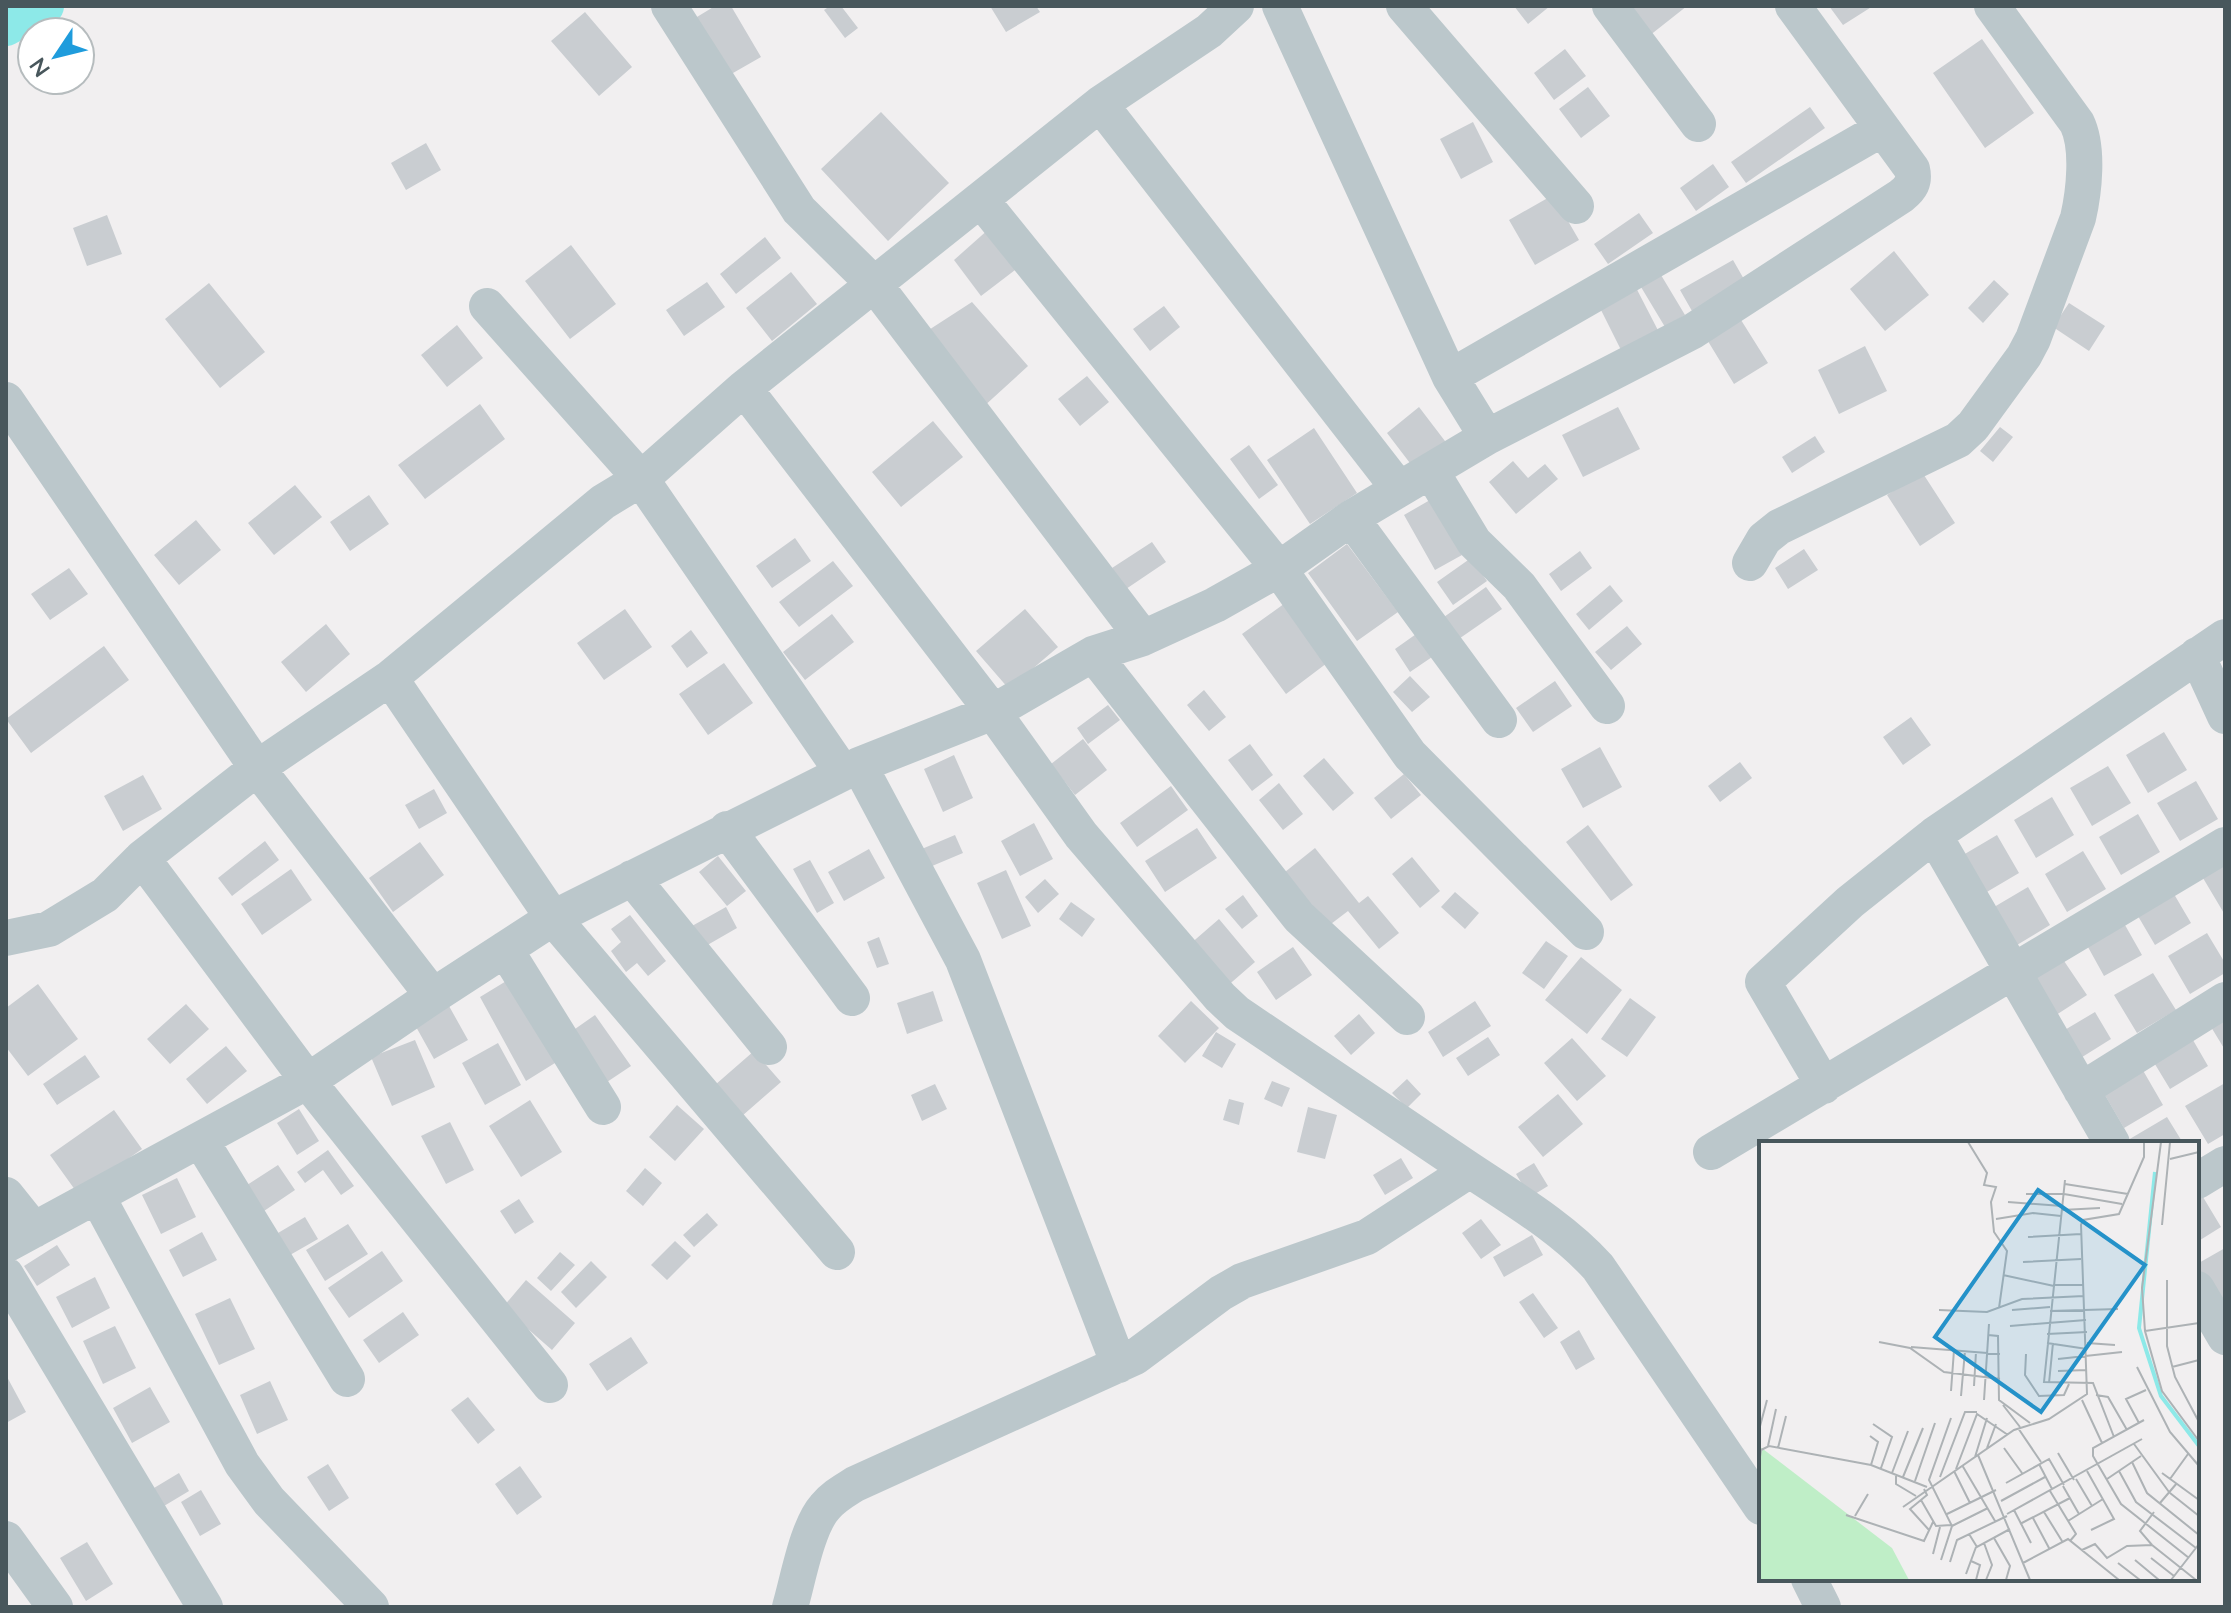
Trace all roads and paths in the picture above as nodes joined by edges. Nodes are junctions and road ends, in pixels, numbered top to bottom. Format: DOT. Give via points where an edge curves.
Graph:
graph roads {
  1 [pos="669,6"];
  2 [pos="1236,6"];
  3 [pos="1280,6"];
  4 [pos="1404,6"];
  5 [pos="1610,6"];
  6 [pos="1793,6"];
  7 [pos="1992,6"];
  8 [pos="1198,18"];
  9 [pos="1100,104"];
  10 [pos="1698,124"];
  11 [pos="1882,129"];
  12 [pos="981,200"];
  13 [pos="1576,206"];
  14 [pos="875,285"];
  15 [pos="487,306"];
  16 [pos="1450,377"];
  17 [pos="744,388"];
  18 [pos="6,400"];
  19 [pos="1487,437"];
  20 [pos="1431,471"];
  21 [pos="641,479"];
  22 [pos="1399,489"];
  23 [pos="1351,518"];
  24 [pos="1750,563"];
  25 [pos="1279,569"];
  26 [pos="1143,638"];
  27 [pos="2211,646"];
  28 [pos="1093,654"];
  29 [pos="390,678"];
  30 [pos="1607,706"];
  31 [pos="993,712"];
  32 [pos="2225,716"];
  33 [pos="1499,720"];
  34 [pos="257,768"];
  35 [pos="851,769"];
  36 [pos="727,829"];
  37 [pos="1934,835"];
  38 [pos="2225,845"];
  39 [pos="142,858"];
  40 [pos="632,878"];
  41 [pos="553,918"];
  42 [pos="1586,932"];
  43 [pos="6,938"];
  44 [pos="505,949"];
  45 [pos="2012,972"];
  46 [pos="433,996"];
  47 [pos="852,998"];
  48 [pos="2225,1000"];
  49 [pos="1407,1017"];
  50 [pos="769,1047"];
  51 [pos="308,1081"];
  52 [pos="1824,1086"];
  53 [pos="2081,1090"];
  54 [pos="603,1107"];
  55 [pos="201,1141"];
  56 [pos="2111,1141"];
  57 [pos="1711,1152"];
  58 [pos="2225,1164"];
  59 [pos="1470,1170"];
  60 [pos="2199,1180"];
  61 [pos="6,1195"];
  62 [pos="97,1196"];
  63 [pos="20,1237"];
  64 [pos="837,1252"];
  65 [pos="6,1275"];
  66 [pos="2199,1292"];
  67 [pos="2224,1333"];
  68 [pos="1119,1365"];
  69 [pos="347,1379"];
  70 [pos="550,1385"];
  71 [pos="1759,1504"];
  72 [pos="6,1539"];
  73 [pos="1810,1581"];
  74 [pos="55,1607"];
  75 [pos="205,1607"];
  76 [pos="371,1607"];
  77 [pos="790,1607"];
  78 [pos="1823,1607"];
  1 -- 14 [label="street" via="799,210"];
  2 -- 8 [label="street"];
  3 -- 16 [label="street"];
  4 -- 13 [label="street"];
  5 -- 10 [label="street"];
  6 -- 11 [label="street"];
  7 -- 24 [label="street" via="2077,123 2084,146 2081,207 2033,339 1958,440 1779,527 1764,539"];
  8 -- 9 [label="street"];
  9 -- 12 [label="street"];
  9 -- 22 [label="street"];
  11 -- 16 [label="street"];
  11 -- 19 [label="street" via="1912,169 1910,188 1901,196 1693,331"];
  12 -- 14 [label="street"];
  12 -- 25 [label="street"];
  14 -- 17 [label="street"];
  14 -- 26 [label="street"];
  15 -- 21 [label="street"];
  16 -- 19 [label="street"];
  17 -- 21 [label="street"];
  17 -- 31 [label="street"];
  18 -- 34 [label="street"];
  19 -- 20 [label="street"];
  20 -- 22 [label="street"];
  20 -- 30 [label="street" via="1474,542 1519,586"];
  21 -- 29 [label="street" via="603,502"];
  21 -- 35 [label="street"];
  22 -- 23 [label="street"];
  23 -- 25 [label="street"];
  23 -- 33 [label="street"];
  25 -- 26 [label="street"];
  25 -- 42 [label="street" via="1410,755"];
  26 -- 28 [label="street"];
  27 -- 32 [label="street"];
  27 -- 37 [label="street"];
  28 -- 31 [label="street"];
  28 -- 49 [label="street" via="1299,917"];
  29 -- 34 [label="street"];
  29 -- 41 [label="street"];
  31 -- 35 [label="street"];
  31 -- 59 [label="street" via="1088,844 1220,997"];
  34 -- 39 [label="street"];
  34 -- 46 [label="street"];
  35 -- 36 [label="street"];
  35 -- 68 [label="street" via="971,980"];
  36 -- 40 [label="street"];
  36 -- 47 [label="street"];
  37 -- 45 [label="street"];
  37 -- 52 [label="street" via="1763,982"];
  38 -- 45 [label="street"];
  39 -- 43 [label="street" via="105,895 49,929"];
  39 -- 51 [label="street"];
  40 -- 41 [label="street"];
  40 -- 50 [label="street"];
  41 -- 44 [label="street"];
  41 -- 64 [label="street"];
  44 -- 46 [label="street"];
  44 -- 54 [label="street"];
  45 -- 52 [label="street"];
  45 -- 53 [label="street"];
  46 -- 51 [label="street"];
  48 -- 53 [label="street"];
  51 -- 55 [label="street"];
  51 -- 70 [label="street"];
  52 -- 57 [label="street"];
  53 -- 56 [label="street"];
  55 -- 62 [label="street"];
  55 -- 69 [label="street"];
  58 -- 60 [label="street"];
  59 -- 68 [label="street" via="1367,1237 1242,1281"];
  59 -- 71 [label="street" via="1566,1237 1598,1267"];
  61 -- 63 [label="street"];
  62 -- 63 [label="street"];
  62 -- 76 [label="street" via="242,1464 269,1501"];
  65 -- 75 [label="street"];
  66 -- 67 [label="street"];
  68 -- 77 [label="street" via="835,1496 812,1530"];
  72 -- 74 [label="street"];
  73 -- 78 [label="street"];
}
